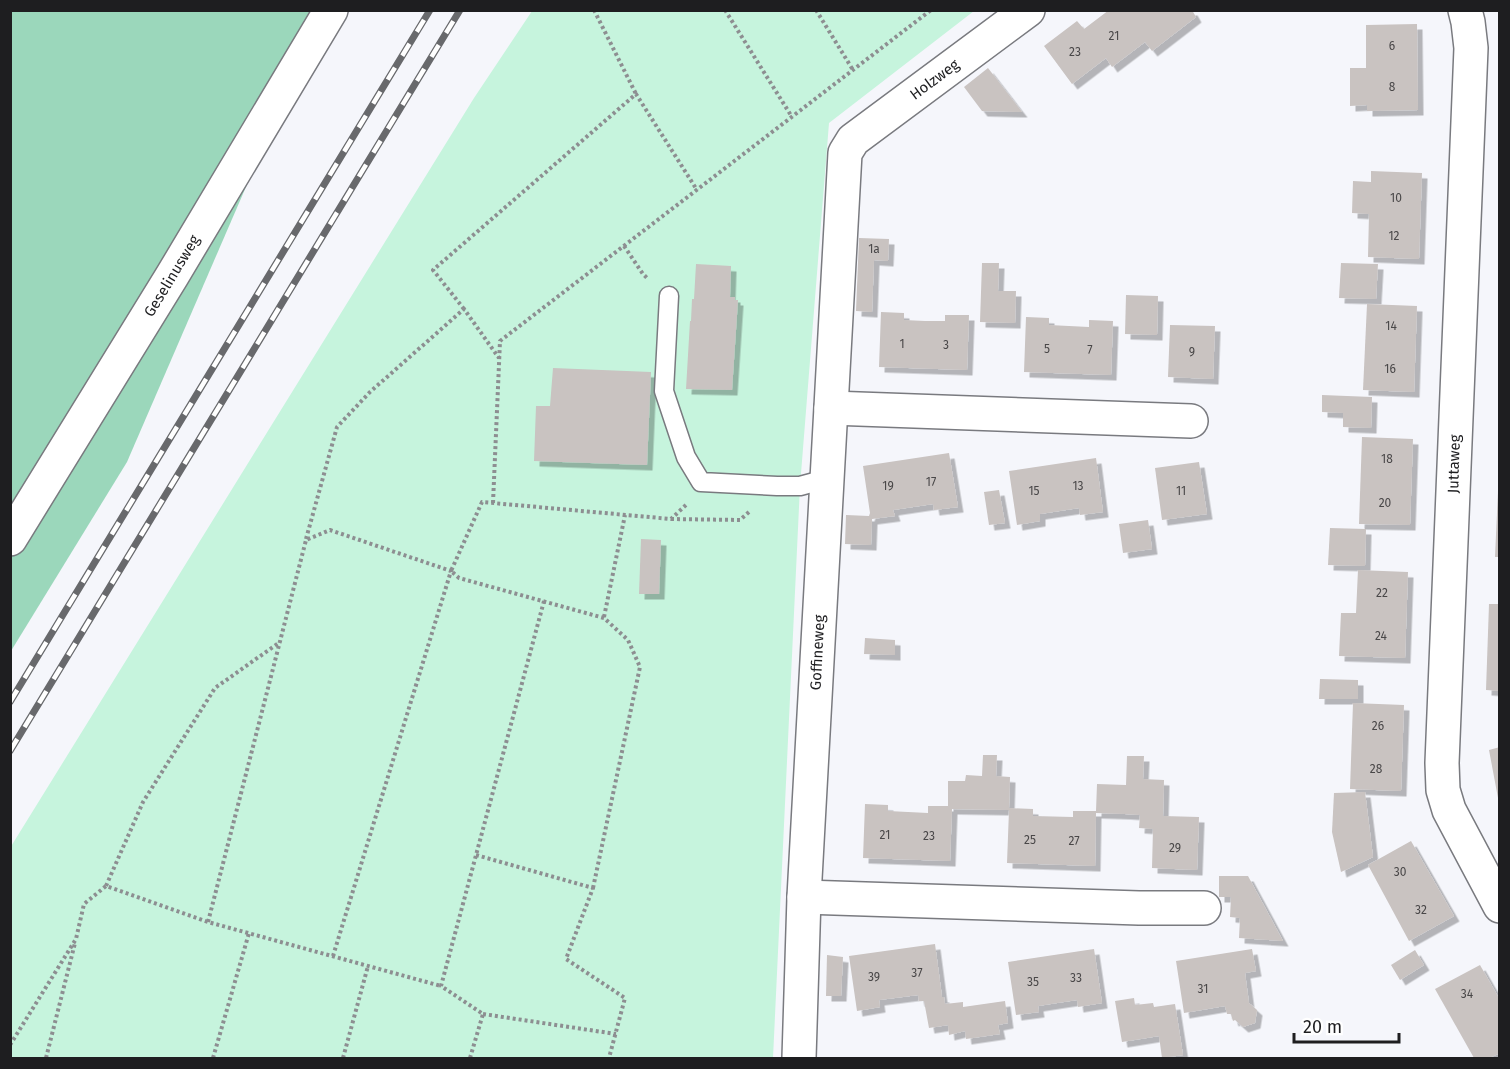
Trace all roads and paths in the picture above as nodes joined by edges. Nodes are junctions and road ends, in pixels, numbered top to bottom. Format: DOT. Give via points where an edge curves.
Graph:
graph roads {
  1 [pos="331,10"];
  2 [pos="594,10"];
  3 [pos="725,10"];
  4 [pos="816,10"];
  5 [pos="931,10"];
  6 [pos="1028,10"];
  7 [pos="1465,10"];
  8 [pos="853,70"];
  9 [pos="636,94"];
  10 [pos="792,117"];
  11 [pos="845,153"];
  12 [pos="697,189"];
  13 [pos="624,246"];
  14 [pos="669,296"];
  15 [pos="464,309"];
  16 [pos="499,359"];
  17 [pos="831,408"];
  18 [pos="1191,421"];
  19 [pos="826,479"];
  20 [pos="708,482"];
  21 [pos="493,503"];
  22 [pos="626,515"];
  23 [pos="10,539"];
  24 [pos="306,540"];
  25 [pos="451,571"];
  26 [pos="544,601"];
  27 [pos="604,618"];
  28 [pos="280,641"];
  29 [pos="476,855"];
  30 [pos="106,886"];
  31 [pos="593,888"];
  32 [pos="804,897"];
  33 [pos="1500,906"];
  34 [pos="1204,908"];
  35 [pos="208,922"];
  36 [pos="249,933"];
  37 [pos="76,939"];
  38 [pos="333,956"];
  39 [pos="368,966"];
  40 [pos="441,986"];
  41 [pos="483,1014"];
  42 [pos="616,1034"];
  43 [pos="10,1046"];
  44 [pos="46,1059"];
  45 [pos="213,1059"];
  46 [pos="343,1059"];
  47 [pos="470,1059"];
  48 [pos="609,1059"];
  49 [pos="799,1059"];
  1 -- 23 [label="street, Geselinusweg"];
  2 -- 9 [label="path"];
  3 -- 10 [label="path"];
  4 -- 8 [label="path"];
  5 -- 8 [label="path"];
  6 -- 11 [label="street, Holzweg" via="853,140"];
  7 -- 33 [label="street, Juttaweg" via="1471,48 1443,790 1449,810"];
  8 -- 10 [label="path"];
  9 -- 12 [label="path"];
  9 -- 15 [label="path" via="433,270"];
  10 -- 12 [label="path"];
  11 -- 17 [label="street, Goffineweg"];
  12 -- 13 [label="path"];
  13 -- 14 [label="path" via="643,274"];
  13 -- 16 [label="path" via="500,341"];
  14 -- 20 [label="lane" via="664,391 686,457 701,482"];
  15 -- 16 [label="path"];
  15 -- 24 [label="path" via="370,392 337,427"];
  16 -- 21 [label="path"];
  17 -- 18 [label="street"];
  17 -- 19 [label="street, Goffineweg"];
  19 -- 20 [label="lane" via="800,486"];
  19 -- 32 [label="street, Goffineweg"];
  20 -- 22 [label="path" via="671,519"];
  21 -- 22 [label="path"];
  21 -- 25 [label="path" via="482,502"];
  22 -- 27 [label="path"];
  24 -- 25 [label="path" via="330,530"];
  24 -- 28 [label="path"];
  25 -- 26 [label="path" via="459,579"];
  25 -- 38 [label="path"];
  26 -- 27 [label="path"];
  26 -- 29 [label="path"];
  27 -- 31 [label="path" via="628,640 640,668"];
  28 -- 30 [label="path" via="215,688 143,802"];
  28 -- 35 [label="path"];
  29 -- 31 [label="path"];
  29 -- 40 [label="path"];
  30 -- 35 [label="path"];
  30 -- 37 [label="path" via="84,904"];
  31 -- 42 [label="path" via="566,959 625,998"];
  32 -- 34 [label="street"];
  32 -- 49 [label="street, Goffineweg"];
  35 -- 36 [label="path"];
  36 -- 38 [label="path"];
  36 -- 45 [label="path"];
  37 -- 43 [label="path"];
  37 -- 44 [label="path"];
  38 -- 39 [label="path"];
  39 -- 40 [label="path"];
  39 -- 46 [label="path"];
  40 -- 41 [label="path"];
  41 -- 42 [label="path"];
  41 -- 47 [label="path"];
  42 -- 48 [label="path"];
}
